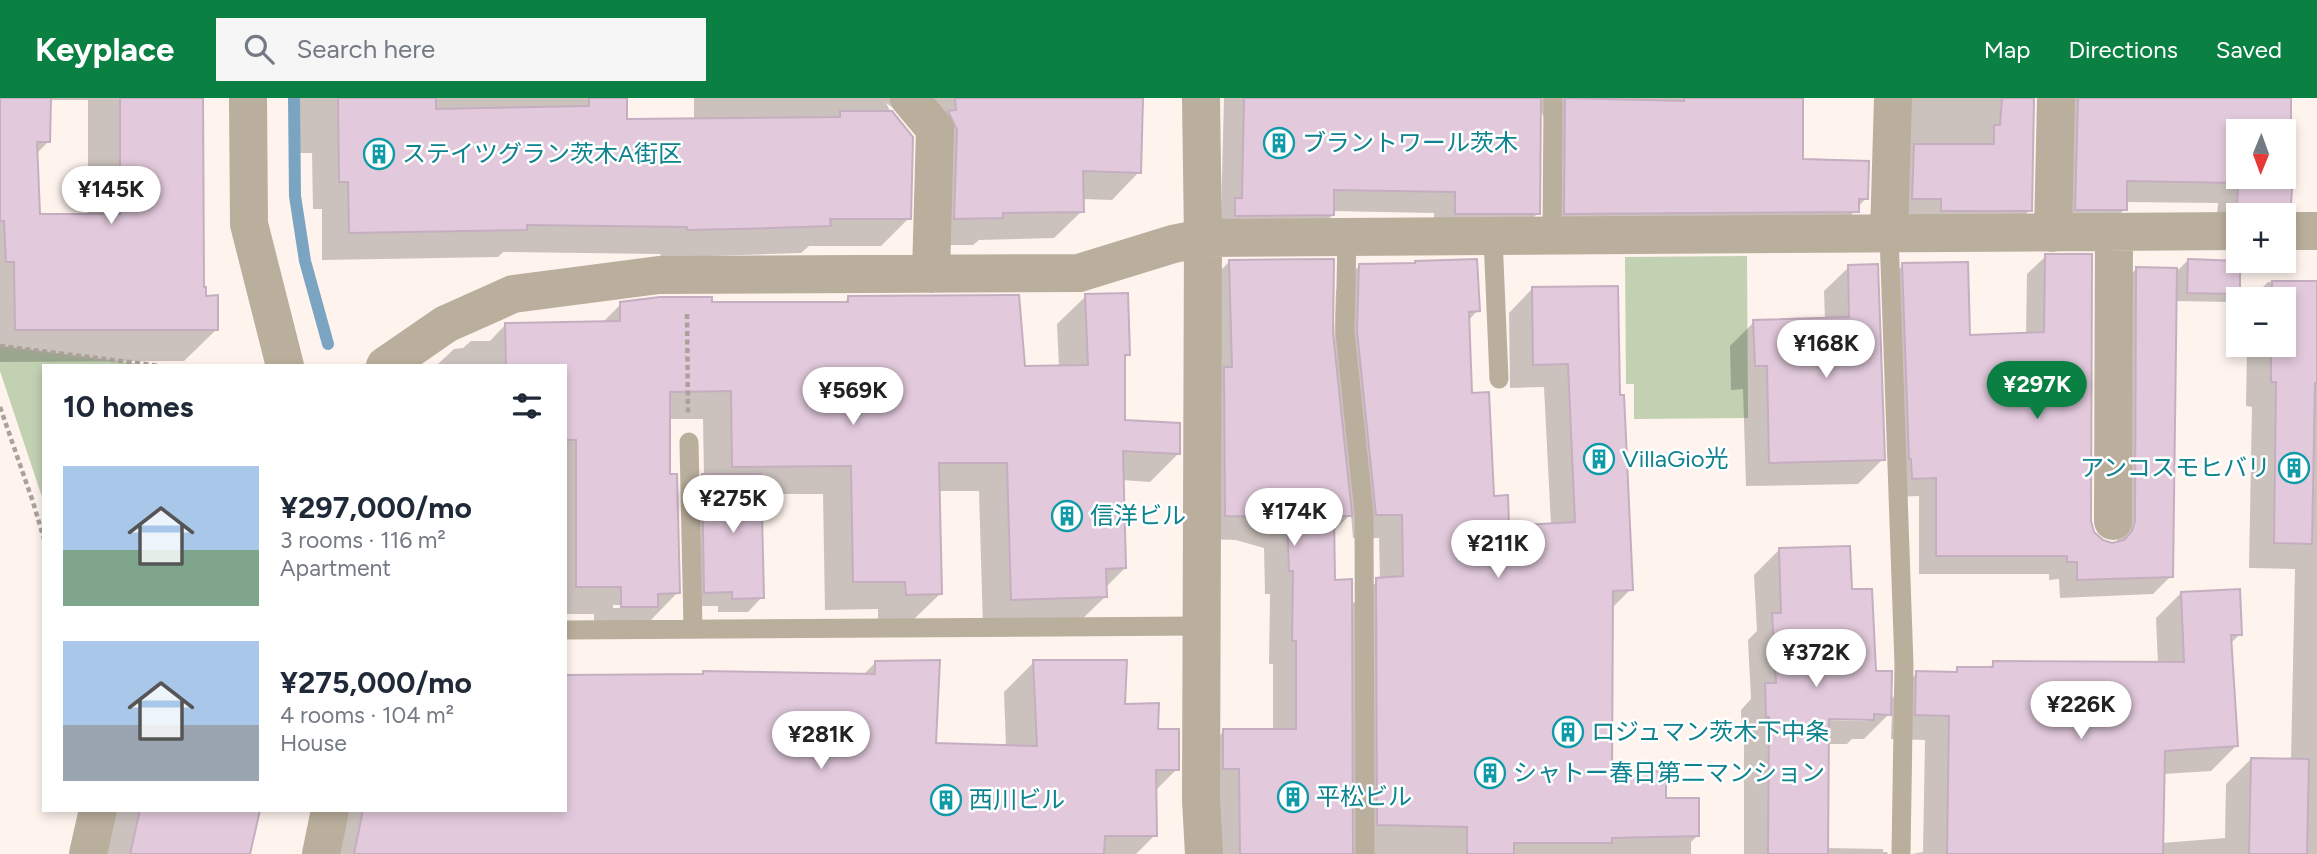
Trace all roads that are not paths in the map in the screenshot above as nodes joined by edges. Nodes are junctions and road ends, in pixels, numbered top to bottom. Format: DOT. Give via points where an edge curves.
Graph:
graph roads {
  1 [pos="248,98"];
  2 [pos="909,98"];
  3 [pos="1201,98"];
  4 [pos="1553,98"];
  5 [pos="1893,98"];
  6 [pos="2056,98"];
  7 [pos="2226,231"];
  8 [pos="2296,231"];
  9 [pos="2317,231"];
  10 [pos="2114,232"];
  11 [pos="2053,233"];
  12 [pos="1889,235"];
  13 [pos="1493,237"];
  14 [pos="1552,237"];
  15 [pos="1203,238"];
  16 [pos="1347,238"];
  17 [pos="932,274"];
  18 [pos="284,364"];
  19 [pos="388,364"];
  20 [pos="1499,379"];
  21 [pos="689,442"];
  22 [pos="2113,521"];
  23 [pos="1201,626"];
  24 [pos="693,629"];
  25 [pos="567,630"];
  26 [pos="98,812"];
  27 [pos="330,812"];
  28 [pos="88,854"];
  29 [pos="321,854"];
  30 [pos="1205,854"];
  31 [pos="1365,854"];
  32 [pos="1901,854"];
  1 -- 18 [label="street" via="249,223"];
  2 -- 17 [label="street" via="935,129"];
  3 -- 15 [label="street"];
  4 -- 14 [label="lane"];
  5 -- 12 [label="street"];
  6 -- 11 [label="street"];
  7 -- 10 [label="street"];
  8 -- 9 [label="street"];
  10 -- 11 [label="street"];
  10 -- 22 [label="street"];
  11 -- 12 [label="street"];
  12 -- 14 [label="street"];
  12 -- 32 [label="lane" via="1904,665"];
  13 -- 14 [label="street"];
  13 -- 16 [label="street"];
  13 -- 20 [label="lane"];
  15 -- 16 [label="street"];
  15 -- 17 [label="street" via="1079,273"];
  15 -- 23 [label="street"];
  16 -- 31 [label="lane" via="1345,332 1364,513"];
  17 -- 19 [label="street" via="659,275 513,294 446,324"];
  21 -- 24 [label="lane"];
  23 -- 24 [label="lane"];
  23 -- 30 [label="street"];
  24 -- 25 [label="lane"];
  26 -- 28 [label="street"];
  27 -- 29 [label="street"];
}
